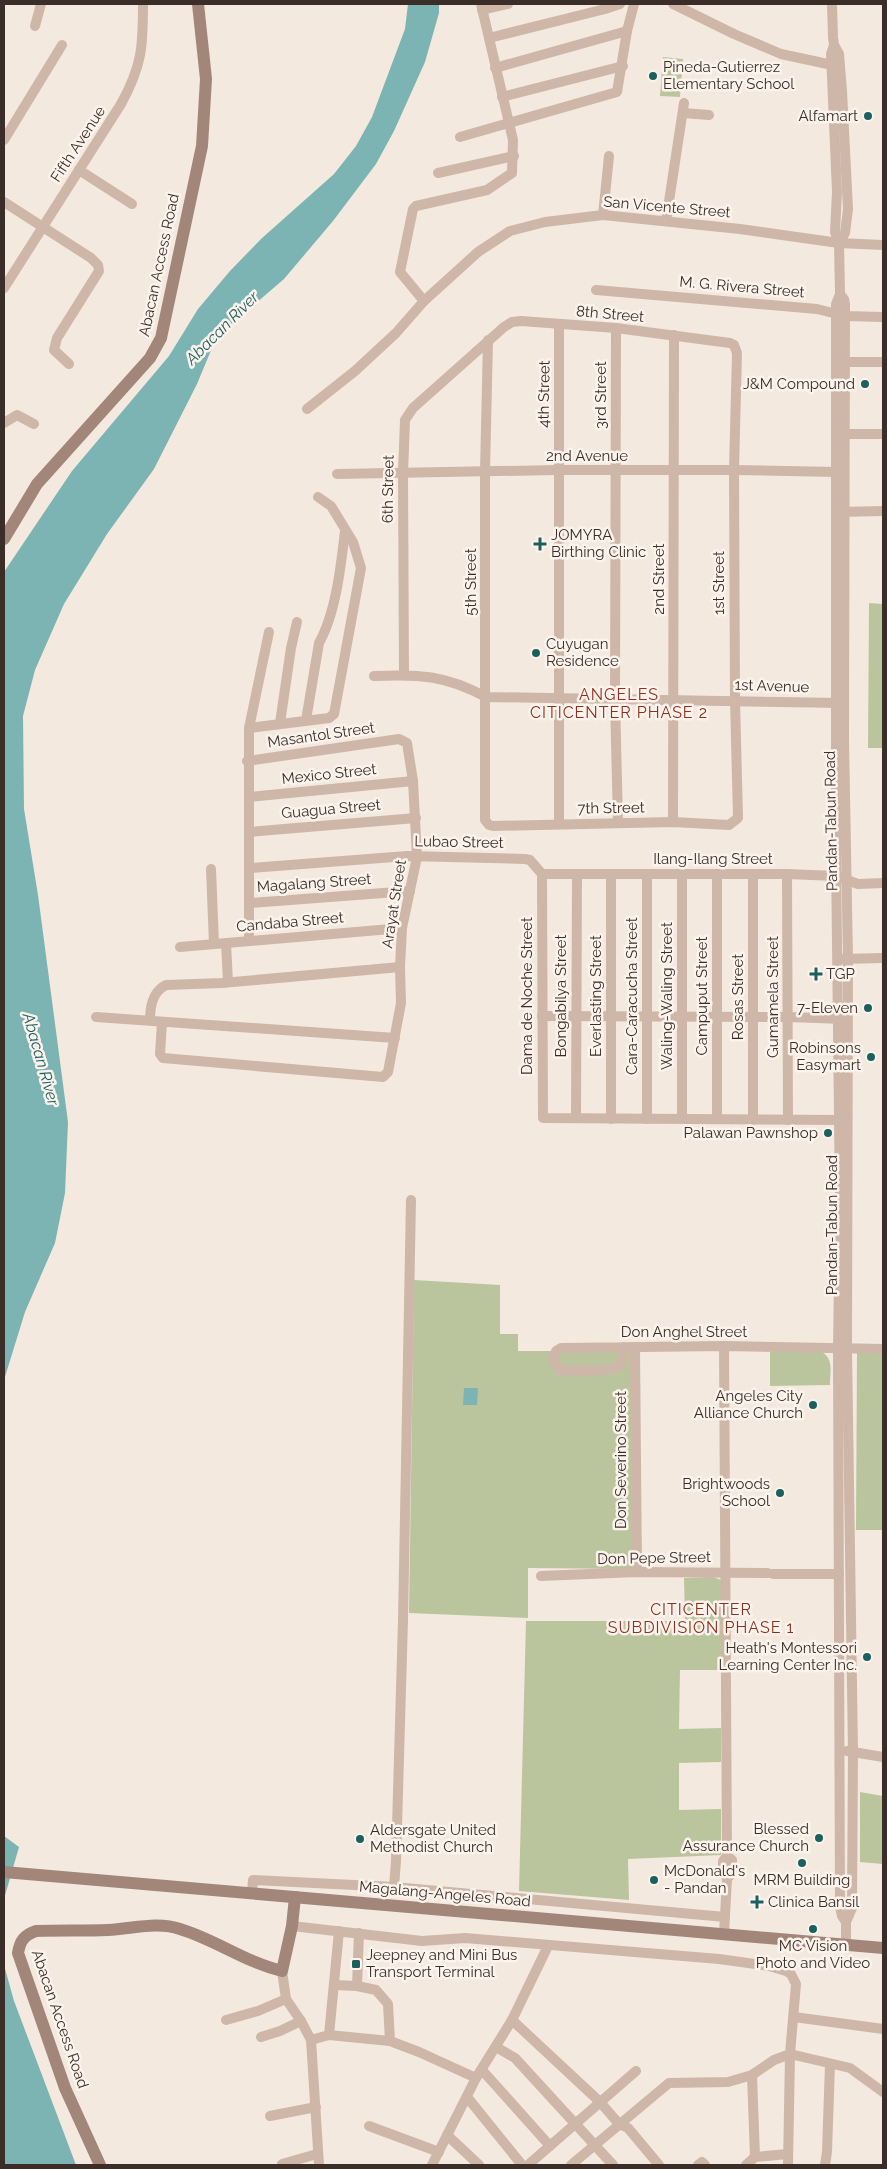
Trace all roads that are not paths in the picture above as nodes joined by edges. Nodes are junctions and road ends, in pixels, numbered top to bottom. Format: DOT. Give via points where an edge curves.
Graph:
graph roads {
  1 [pos="41,4"];
  2 [pos="143,4"];
  3 [pos="198,4"];
  4 [pos="508,4"];
  5 [pos="620,4"];
  6 [pos="634,4"];
  7 [pos="673,4"];
  8 [pos="482,7"];
  9 [pos="832,8"];
  10 [pos="35,26"];
  11 [pos="627,31"];
  12 [pos="489,38"];
  13 [pos="62,45"];
  14 [pos="623,66"];
  15 [pos="836,66"];
  16 [pos="495,68"];
  17 [pos="502,97"];
  18 [pos="709,115"];
  19 [pos="509,122"];
  20 [pos="460,137"];
  21 [pos="4,140"];
  22 [pos="514,156"];
  23 [pos="609,156"];
  24 [pos="78,170"];
  25 [pos="438,173"];
  26 [pos="4,202"];
  27 [pos="132,204"];
  28 [pos="603,215"];
  29 [pos="666,221"];
  30 [pos="42,226"];
  31 [pos="839,243"];
  32 [pos="883,245"];
  33 [pos="4,288"];
  34 [pos="596,290"];
  35 [pos="424,301"];
  36 [pos="841,316"];
  37 [pos="883,318"];
  38 [pos="559,325"];
  39 [pos="616,328"];
  40 [pos="674,336"];
  41 [pos="488,340"];
  42 [pos="734,344"];
  43 [pos="841,362"];
  44 [pos="883,362"];
  45 [pos="69,364"];
  46 [pos="307,409"];
  47 [pos="4,423"];
  48 [pos="34,424"];
  49 [pos="841,434"];
  50 [pos="883,434"];
  51 [pos="558,470"];
  52 [pos="734,470"];
  53 [pos="485,471"];
  54 [pos="615,471"];
  55 [pos="674,471"];
  56 [pos="837,472"];
  57 [pos="337,474"];
  58 [pos="403,474"];
  59 [pos="318,497"];
  60 [pos="883,511"];
  61 [pos="841,512"];
  62 [pos="345,531"];
  63 [pos="4,539"];
  64 [pos="297,622"];
  65 [pos="269,632"];
  66 [pos="404,675"];
  67 [pos="374,676"];
  68 [pos="486,697"];
  69 [pos="558,700"];
  70 [pos="615,700"];
  71 [pos="674,700"];
  72 [pos="734,700"];
  73 [pos="840,703"];
  74 [pos="306,720"];
  75 [pos="280,722"];
  76 [pos="249,728"];
  77 [pos="398,739"];
  78 [pos="247,761"];
  79 [pos="412,781"];
  80 [pos="249,797"];
  81 [pos="416,818"];
  82 [pos="486,822"];
  83 [pos="673,822"];
  84 [pos="735,822"];
  85 [pos="618,823"];
  86 [pos="559,824"];
  87 [pos="249,832"];
  88 [pos="417,857"];
  89 [pos="250,868"];
  90 [pos="211,869"];
  91 [pos="542,874"];
  92 [pos="577,874"];
  93 [pos="611,874"];
  94 [pos="647,874"];
  95 [pos="682,874"];
  96 [pos="717,874"];
  97 [pos="753,874"];
  98 [pos="788,874"];
  99 [pos="841,877"];
  100 [pos="883,883"];
  101 [pos="410,891"];
  102 [pos="250,903"];
  103 [pos="402,928"];
  104 [pos="249,941"];
  105 [pos="226,943"];
  106 [pos="214,944"];
  107 [pos="180,947"];
  108 [pos="883,958"];
  109 [pos="842,959"];
  110 [pos="400,967"];
  111 [pos="228,982"];
  112 [pos="542,1016"];
  113 [pos="575,1016"];
  114 [pos="611,1016"];
  115 [pos="647,1016"];
  116 [pos="682,1016"];
  117 [pos="717,1016"];
  118 [pos="753,1016"];
  119 [pos="788,1016"];
  120 [pos="96,1017"];
  121 [pos="842,1019"];
  122 [pos="150,1020"];
  123 [pos="162,1022"];
  124 [pos="395,1038"];
  125 [pos="576,1118"];
  126 [pos="611,1119"];
  127 [pos="647,1119"];
  128 [pos="682,1119"];
  129 [pos="717,1119"];
  130 [pos="753,1120"];
  131 [pos="788,1120"];
  132 [pos="843,1120"];
  133 [pos="411,1200"];
  134 [pos="724,1346"];
  135 [pos="623,1347"];
  136 [pos="635,1347"];
  137 [pos="842,1349"];
  138 [pos="883,1350"];
  139 [pos="637,1572"];
  140 [pos="724,1573"];
  141 [pos="839,1574"];
  142 [pos="541,1576"];
  143 [pos="840,1750"];
  144 [pos="852,1752"];
  145 [pos="883,1757"];
  146 [pos="4,1872"];
  147 [pos="394,1887"];
  148 [pos="252,1893"];
  149 [pos="295,1897"];
  150 [pos="545,1902"];
  151 [pos="630,1908"];
  152 [pos="684,1913"];
  153 [pos="725,1917"];
  154 [pos="545,1919"];
  155 [pos="846,1922"];
  156 [pos="292,1926"];
  157 [pos="629,1926"];
  158 [pos="682,1931"];
  159 [pos="339,1932"];
  160 [pos="359,1934"];
  161 [pos="724,1934"];
  162 [pos="846,1944"];
  163 [pos="548,1946"];
  164 [pos="883,1948"];
  165 [pos="282,1971"];
  166 [pos="334,1984"];
  167 [pos="357,1986"];
  168 [pos="286,1999"];
  169 [pos="794,2017"];
  170 [pos="226,2020"];
  171 [pos="512,2020"];
  172 [pos="301,2021"];
  173 [pos="883,2029"];
  174 [pos="329,2035"];
  175 [pos="261,2037"];
  176 [pos="311,2040"];
  177 [pos="390,2041"];
  178 [pos="496,2047"];
  179 [pos="790,2054"];
  180 [pos="830,2064"];
  181 [pos="636,2071"];
  182 [pos="479,2074"];
  183 [pos="752,2075"];
  184 [pos="883,2092"];
  185 [pos="467,2097"];
  186 [pos="600,2102"];
  187 [pos="316,2106"];
  188 [pos="270,2116"];
  189 [pos="576,2124"];
  190 [pos="619,2124"];
  191 [pos="369,2126"];
  192 [pos="447,2135"];
  193 [pos="595,2145"];
  194 [pos="550,2146"];
  195 [pos="439,2152"];
  196 [pos="317,2154"];
  197 [pos="788,2154"];
  198 [pos="755,2157"];
  199 [pos="282,2164"];
  200 [pos="100,2165"];
  201 [pos="319,2165"];
  202 [pos="432,2165"];
  203 [pos="479,2165"];
  204 [pos="522,2165"];
  205 [pos="528,2165"];
  206 [pos="571,2165"];
  207 [pos="613,2165"];
  208 [pos="659,2165"];
  209 [pos="698,2165"];
  210 [pos="705,2165"];
  211 [pos="746,2165"];
  212 [pos="788,2165"];
  213 [pos="824,2165"];
  1 -- 10 [label="street"];
  2 -- 24 [label="street, Fifth Avenue" via="142,56 133,84"];
  3 -- 63 [label="street, Abacan Access Road" via="206,80 202,146 161,338 150,358 37,484"];
  4 -- 8 [label="street"];
  5 -- 12 [label="street"];
  6 -- 11 [label="street"];
  7 -- 15 [label="street" via="781,54"];
  8 -- 12 [label="street"];
  9 -- 15 [label="street, Pandan-Tabun Road" via="834,41 839,54"];
  11 -- 14 [label="street"];
  11 -- 16 [label="street"];
  12 -- 16 [label="street"];
  13 -- 21 [label="street"];
  14 -- 17 [label="street"];
  14 -- 19 [label="street" via="617,92"];
  15 -- 31 [label="street, Pandan-Tabun Road" via="845,233"];
  16 -- 17 [label="street"];
  17 -- 19 [label="street"];
  18 -- 29 [label="street" via="683,108"];
  19 -- 20 [label="street"];
  19 -- 22 [label="street"];
  22 -- 25 [label="street"];
  22 -- 35 [label="street" via="510,177 486,190 413,209 400,272"];
  23 -- 28 [label="street"];
  24 -- 27 [label="street"];
  24 -- 30 [label="street, Fifth Avenue"];
  26 -- 30 [label="street"];
  28 -- 29 [label="street, San Vicente Street"];
  28 -- 35 [label="street, San Vicente Street" via="545,222 510,231 478,252"];
  29 -- 31 [label="street, San Vicente Street"];
  30 -- 33 [label="street, Fifth Avenue"];
  30 -- 45 [label="street" via="92,258 100,271 57,338 54,350"];
  31 -- 32 [label="street, San Vicente Street"];
  31 -- 36 [label="street, Pandan-Tabun Road" via="840,294 837,302"];
  34 -- 36 [label="street, M. G. Rivera Street" via="817,309"];
  35 -- 46 [label="street, San Vicente Street" via="396,333 355,371"];
  36 -- 37 [label="street, M. G. Rivera Street"];
  36 -- 43 [label="street, Pandan-Tabun Road"];
  38 -- 39 [label="street, 8th Street"];
  38 -- 41 [label="street, 8th Street" via="512,322"];
  38 -- 51 [label="street, 4th Street"];
  39 -- 40 [label="street, 8th Street"];
  39 -- 54 [label="street, 3rd Street"];
  40 -- 42 [label="street, 8th Street"];
  40 -- 55 [label="street, 2nd Street"];
  41 -- 53 [label="street, 5th Street"];
  41 -- 58 [label="street, 6th Street" via="407,416"];
  42 -- 52 [label="street, 1st Street" via="737,353"];
  43 -- 44 [label="street"];
  43 -- 49 [label="street, Pandan-Tabun Road"];
  47 -- 48 [label="street" via="17,415"];
  49 -- 50 [label="street"];
  49 -- 56 [label="street, Pandan-Tabun Road"];
  49 -- 61 [label="street, Pandan-Tabun Road"];
  51 -- 53 [label="street, 2nd Avenue"];
  51 -- 54 [label="street, 2nd Avenue"];
  51 -- 69 [label="street, 4th Street"];
  52 -- 55 [label="street, 2nd Avenue"];
  52 -- 56 [label="street, 2nd Avenue"];
  52 -- 72 [label="street, 1st Street"];
  53 -- 58 [label="street, 2nd Avenue"];
  53 -- 68 [label="street, 5th Street"];
  54 -- 55 [label="street, 2nd Avenue"];
  54 -- 70 [label="street, 3rd Street"];
  55 -- 71 [label="street, 2nd Street"];
  56 -- 61 [label="street, Pandan-Tabun Road"];
  57 -- 58 [label="street, 2nd Avenue"];
  58 -- 66 [label="street, 6th Street"];
  59 -- 62 [label="street" via="331,506"];
  60 -- 61 [label="street"];
  61 -- 73 [label="street, Pandan-Tabun Road"];
  62 -- 74 [label="street" via="334,597 319,643"];
  62 -- 74 [label="street" via="353,542 361,568 334,714 329,718"];
  64 -- 75 [label="street"];
  65 -- 76 [label="street"];
  66 -- 67 [label="street, 1st Avenue"];
  66 -- 68 [label="street, 1st Avenue" via="449,680"];
  68 -- 69 [label="street, 1st Avenue"];
  68 -- 82 [label="street, 5th Street"];
  69 -- 70 [label="street, 1st Avenue"];
  69 -- 86 [label="street, 4th Street"];
  70 -- 71 [label="street, 1st Avenue"];
  70 -- 85 [label="street, 3rd Street"];
  71 -- 72 [label="street, 1st Avenue"];
  71 -- 83 [label="street, 2nd Street"];
  72 -- 73 [label="street, 1st Avenue"];
  72 -- 84 [label="street, 1st Street" via="738,814"];
  73 -- 99 [label="street, Pandan-Tabun Road"];
  74 -- 75 [label="street"];
  75 -- 76 [label="street"];
  76 -- 78 [label="street"];
  77 -- 78 [label="street, Masantol Street"];
  77 -- 79 [label="street, Arayat Street" via="404,740 408,747"];
  78 -- 80 [label="street"];
  79 -- 80 [label="street, Mexico Street"];
  79 -- 81 [label="street, Arayat Street"];
  80 -- 87 [label="street"];
  81 -- 87 [label="street, Guagua Street"];
  81 -- 88 [label="street, Arayat Street"];
  82 -- 86 [label="street, 7th Street" via="494,826"];
  83 -- 84 [label="street, 7th Street" via="729,825"];
  83 -- 85 [label="street, 7th Street"];
  85 -- 86 [label="street, 7th Street"];
  87 -- 89 [label="street"];
  88 -- 89 [label="street, Lubao Street"];
  88 -- 91 [label="street, Lubao Street" via="525,859 530,860"];
  88 -- 101 [label="street, Arayat Street"];
  89 -- 102 [label="street"];
  90 -- 106 [label="street"];
  91 -- 92 [label="street, Ilang-Ilang Street"];
  91 -- 112 [label="street, Dama de Noche Street"];
  92 -- 93 [label="street, Ilang-Ilang Street"];
  92 -- 113 [label="street, Bongabilya Street"];
  93 -- 94 [label="street, Ilang-Ilang Street"];
  93 -- 114 [label="street, Everlasting Street"];
  94 -- 95 [label="street, Ilang-Ilang Street"];
  94 -- 115 [label="street, Cara-Caracucha Street"];
  95 -- 96 [label="street, Ilang-Ilang Street"];
  95 -- 116 [label="street, Waling-Waling Street"];
  96 -- 97 [label="street, Ilang-Ilang Street"];
  96 -- 117 [label="street, Campuput Street"];
  97 -- 98 [label="street, Ilang-Ilang Street"];
  97 -- 118 [label="street, Rosas Street"];
  98 -- 99 [label="street, Ilang-Ilang Street"];
  98 -- 119 [label="street, Gumamela Street"];
  99 -- 100 [label="street, Ilang-Ilang Street" via="858,884"];
  99 -- 109 [label="street, Pandan-Tabun Road"];
  101 -- 102 [label="street, Magalang Street"];
  101 -- 103 [label="street, Arayat Street"];
  102 -- 104 [label="street"];
  103 -- 104 [label="street, Candaba Street"];
  103 -- 110 [label="street, Arayat Street"];
  104 -- 105 [label="street, Candaba Street"];
  105 -- 106 [label="street, Candaba Street"];
  105 -- 111 [label="street"];
  106 -- 107 [label="street, Candaba Street"];
  108 -- 109 [label="street"];
  109 -- 121 [label="street, Pandan-Tabun Road"];
  110 -- 111 [label="street"];
  110 -- 124 [label="street, Arayat Street" via="401,1003"];
  111 -- 122 [label="street" via="166,985 153,999"];
  112 -- 113 [label="street"];
  112 -- 125 [label="street, Dama de Noche Street" via="543,1118"];
  113 -- 114 [label="street"];
  113 -- 125 [label="street, Bongabilya Street"];
  114 -- 115 [label="street"];
  114 -- 126 [label="street, Everlasting Street"];
  115 -- 116 [label="street"];
  115 -- 127 [label="street, Cara-Caracucha Street"];
  116 -- 117 [label="street"];
  116 -- 128 [label="street, Waling-Waling Street"];
  117 -- 118 [label="street"];
  117 -- 129 [label="street, Campuput Street"];
  118 -- 119 [label="street"];
  118 -- 130 [label="street, Rosas Street"];
  119 -- 121 [label="street"];
  119 -- 131 [label="street, Gumamela Street"];
  120 -- 122 [label="street"];
  121 -- 132 [label="street, Pandan-Tabun Road"];
  122 -- 123 [label="street"];
  123 -- 124 [label="street"];
  123 -- 124 [label="street, Arayat Street" via="160,1054 163,1058 383,1077 388,1072"];
  125 -- 126 [label="street"];
  126 -- 127 [label="street"];
  127 -- 128 [label="street"];
  128 -- 129 [label="street"];
  129 -- 130 [label="street"];
  130 -- 131 [label="street"];
  131 -- 132 [label="street"];
  132 -- 137 [label="street, Pandan-Tabun Road"];
  133 -- 147 [label="street"];
  134 -- 136 [label="street, Don Anghel Street"];
  134 -- 137 [label="street, Don Anghel Street"];
  134 -- 140 [label="street"];
  135 -- 135 [label="street, Don Anghel Street" via="622,1362 614,1368 562,1370 553,1360 561,1348"];
  135 -- 136 [label="street, Don Anghel Street"];
  136 -- 139 [label="street, Don Severino Street"];
  137 -- 138 [label="street, Don Anghel Street"];
  137 -- 141 [label="street, Pandan-Tabun Road"];
  137 -- 144 [label="street, Pandan-Tabun Road"];
  139 -- 140 [label="street, Don Pepe Street"];
  139 -- 142 [label="street, Don Pepe Street"];
  140 -- 141 [label="street, Don Pepe Street"];
  140 -- 153 [label="street"];
  141 -- 143 [label="street, Pandan-Tabun Road"];
  143 -- 144 [label="street"];
  143 -- 155 [label="street, Pandan-Tabun Road" via="840,1907"];
  144 -- 145 [label="street"];
  144 -- 155 [label="street, Pandan-Tabun Road" via="852,1908"];
  146 -- 148 [label="street, Magalang-Angeles Road"];
  147 -- 148 [label="street" via="253,1880"];
  147 -- 150 [label="street"];
  148 -- 149 [label="street, Magalang-Angeles Road"];
  149 -- 154 [label="street, Magalang-Angeles Road"];
  149 -- 156 [label="street"];
  150 -- 151 [label="street"];
  150 -- 154 [label="street"];
  151 -- 152 [label="street"];
  151 -- 157 [label="street"];
  152 -- 153 [label="street"];
  152 -- 158 [label="street"];
  153 -- 161 [label="street"];
  154 -- 157 [label="street, Magalang-Angeles Road"];
  155 -- 162 [label="street, Pandan-Tabun Road"];
  156 -- 159 [label="street"];
  156 -- 165 [label="street"];
  157 -- 158 [label="street, Magalang-Angeles Road"];
  158 -- 161 [label="street, Magalang-Angeles Road"];
  159 -- 160 [label="street"];
  159 -- 166 [label="street"];
  160 -- 163 [label="street" via="422,1941 465,1938"];
  160 -- 167 [label="street"];
  161 -- 162 [label="street, Magalang-Angeles Road"];
  162 -- 164 [label="street, Magalang-Angeles Road"];
  163 -- 169 [label="street" via="710,1958 769,1966 786,1971 794,1979 797,1990"];
  163 -- 171 [label="street"];
  165 -- 168 [label="street"];
  165 -- 200 [label="street, Abacan Access Road" via="250,1961 179,1928 154,1925 109,1930 36,1931 20,1942 18,1953 65,2088"];
  166 -- 167 [label="street"];
  166 -- 174 [label="street"];
  167 -- 177 [label="street" via="376,1990 388,2004"];
  168 -- 170 [label="street"];
  168 -- 172 [label="street"];
  169 -- 173 [label="street"];
  169 -- 179 [label="street"];
  171 -- 178 [label="street"];
  171 -- 186 [label="street"];
  172 -- 175 [label="street"];
  172 -- 176 [label="street"];
  174 -- 176 [label="street"];
  174 -- 177 [label="street"];
  176 -- 187 [label="street"];
  177 -- 182 [label="street"];
  178 -- 182 [label="street"];
  178 -- 189 [label="street" via="515,2058"];
  179 -- 180 [label="street"];
  179 -- 183 [label="street"];
  179 -- 197 [label="street"];
  180 -- 184 [label="street" via="850,2068"];
  180 -- 213 [label="street"];
  181 -- 186 [label="street"];
  182 -- 185 [label="street"];
  182 -- 194 [label="street"];
  183 -- 190 [label="street" via="728,2082 669,2083"];
  183 -- 198 [label="street"];
  185 -- 192 [label="street"];
  185 -- 204 [label="street"];
  186 -- 189 [label="street"];
  186 -- 190 [label="street"];
  187 -- 188 [label="street"];
  187 -- 196 [label="street"];
  189 -- 193 [label="street"];
  189 -- 194 [label="street"];
  190 -- 193 [label="street"];
  190 -- 208 [label="street" via="628,2128"];
  191 -- 195 [label="street"];
  192 -- 195 [label="street"];
  192 -- 203 [label="street"];
  193 -- 206 [label="street"];
  193 -- 207 [label="street"];
  194 -- 205 [label="street"];
  195 -- 202 [label="street"];
  196 -- 199 [label="street"];
  196 -- 201 [label="street"];
  197 -- 198 [label="street"];
  197 -- 212 [label="street"];
  198 -- 211 [label="street"];
  209 -- 210 [label="street" via="702,2162"];
}
